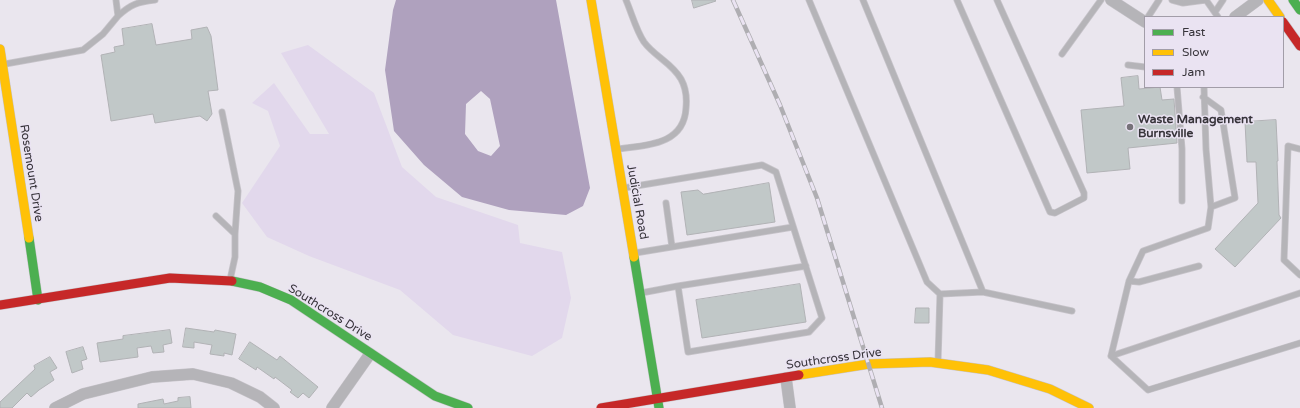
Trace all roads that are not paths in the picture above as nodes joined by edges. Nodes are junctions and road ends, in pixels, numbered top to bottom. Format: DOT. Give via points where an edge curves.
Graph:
graph roads {
  1 [pos="116,0"];
  2 [pos="155,0"];
  3 [pos="591,0"];
  4 [pos="626,0"];
  5 [pos="809,0"];
  6 [pos="863,0"];
  7 [pos="957,0"];
  8 [pos="997,0"];
  9 [pos="1101,0"];
  10 [pos="1111,0"];
  11 [pos="1159,0"];
  12 [pos="1172,0"];
  13 [pos="1223,0"];
  14 [pos="1258,0"];
  15 [pos="1268,0"];
  16 [pos="1293,0"];
  17 [pos="1300,10"];
  18 [pos="1216,15"];
  19 [pos="118,16"];
  20 [pos="1149,16"];
  21 [pos="1236,16"];
  22 [pos="1279,16"];
  23 [pos="1144,21"];
  24 [pos="1284,23"];
  25 [pos="1300,46"];
  26 [pos="0,49"];
  27 [pos="1062,54"];
  28 [pos="2,64"];
  29 [pos="1128,65"];
  30 [pos="1144,68"];
  31 [pos="3,86"];
  32 [pos="1177,88"];
  33 [pos="1204,88"];
  34 [pos="1203,97"];
  35 [pos="222,112"];
  36 [pos="616,150"];
  37 [pos="1300,150"];
  38 [pos="622,188"];
  39 [pos="1182,201"];
  40 [pos="666,203"];
  41 [pos="1212,207"];
  42 [pos="216,216"];
  43 [pos="793,227"];
  44 [pos="235,234"];
  45 [pos="672,247"];
  46 [pos="633,253"];
  47 [pos="806,266"];
  48 [pos="1199,266"];
  49 [pos="1300,275"];
  50 [pos="230,280"];
  51 [pos="1129,281"];
  52 [pos="678,286"];
  53 [pos="983,292"];
  54 [pos="640,293"];
  55 [pos="1300,293"];
  56 [pos="940,294"];
  57 [pos="38,300"];
  58 [pos="0,305"];
  59 [pos="1072,311"];
  60 [pos="1300,343"];
  61 [pos="370,354"];
  62 [pos="1111,356"];
  63 [pos="938,363"];
  64 [pos="786,378"];
  65 [pos="658,404"];
  66 [pos="55,408"];
  67 [pos="274,408"];
  68 [pos="332,408"];
  69 [pos="468,408"];
  70 [pos="601,408"];
  71 [pos="790,408"];
  72 [pos="1090,408"];
  1 -- 19 [label="lane"];
  2 -- 19 [label="lane" via="128,7"];
  3 -- 36 [label="street, Judicial Road"];
  4 -- 36 [label="lane" via="640,36 681,79 687,100 683,122 671,138 658,143"];
  5 -- 56 [label="lane" via="927,282"];
  6 -- 53 [label="lane"];
  7 -- 8 [label="lane" via="1050,212 1055,213 1084,198 1084,193"];
  9 -- 27 [label="lane"];
  10 -- 23 [label="street"];
  11 -- 20 [label="lane"];
  12 -- 18 [label="lane" via="1183,3 1206,0"];
  13 -- 18 [label="lane"];
  14 -- 21 [label="street"];
  15 -- 22 [label="street"];
  16 -- 17 [label="street"];
  19 -- 28 [label="lane" via="103,34 83,50"];
  24 -- 25 [label="street"];
  26 -- 28 [label="street, Rosemount Drive"];
  28 -- 31 [label="street, Rosemount Drive"];
  29 -- 30 [label="lane"];
  31 -- 57 [label="street, Rosemount Drive"];
  32 -- 39 [label="lane" via="1182,149"];
  33 -- 34 [label="lane"];
  34 -- 41 [label="lane"];
  34 -- 41 [label="lane" via="1221,110 1235,198"];
  35 -- 44 [label="lane" via="238,191"];
  36 -- 38 [label="street, Judicial Road"];
  37 -- 49 [label="lane" via="1288,146 1284,260"];
  38 -- 43 [label="lane" via="762,166 776,172"];
  38 -- 46 [label="street, Judicial Road"];
  40 -- 45 [label="lane"];
  41 -- 51 [label="lane" via="1208,228 1143,251"];
  42 -- 44 [label="lane"];
  43 -- 45 [label="lane"];
  43 -- 47 [label="lane"];
  44 -- 50 [label="lane" via="235,257"];
  45 -- 46 [label="lane"];
  46 -- 54 [label="street, Judicial Road"];
  47 -- 52 [label="lane"];
  47 -- 52 [label="lane" via="822,318 809,332 688,352"];
  48 -- 51 [label="lane" via="1139,282"];
  50 -- 57 [label="street, Southcross Drive" via="170,278"];
  50 -- 61 [label="street, Southcross Drive" via="260,287 291,300"];
  51 -- 62 [label="lane"];
  52 -- 54 [label="lane"];
  53 -- 56 [label="lane"];
  53 -- 59 [label="lane"];
  54 -- 65 [label="street, Judicial Road"];
  55 -- 62 [label="lane"];
  56 -- 63 [label="lane"];
  57 -- 58 [label="street, Southcross Drive"];
  60 -- 62 [label="lane" via="1148,390"];
  61 -- 68 [label="street"];
  61 -- 69 [label="street, Southcross Drive" via="435,396"];
  63 -- 64 [label="street, Southcross Drive" via="869,364"];
  63 -- 72 [label="street, Southcross Drive" via="995,372 1050,389"];
  64 -- 65 [label="street, Southcross Drive"];
  64 -- 71 [label="street"];
  65 -- 70 [label="street, Southcross Drive"];
  66 -- 67 [label="street" via="91,392 152,377 193,374 231,383 260,397"];
}
